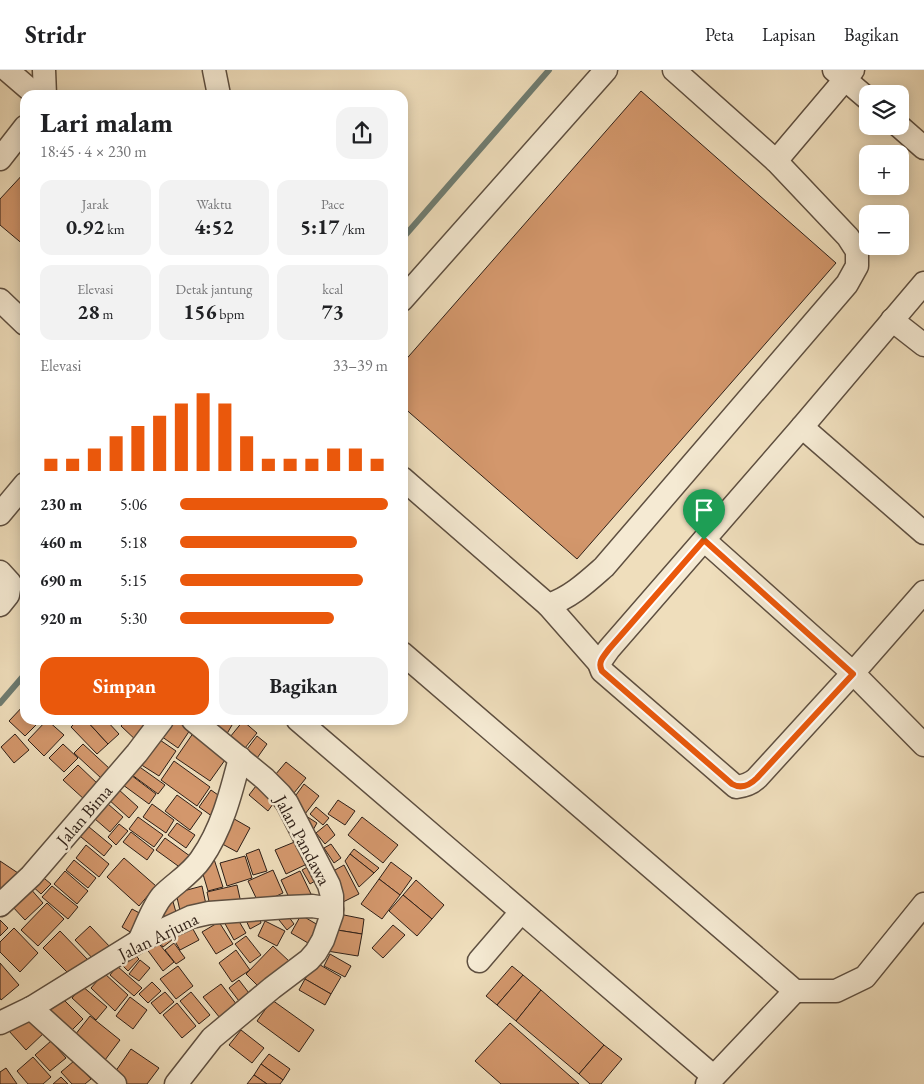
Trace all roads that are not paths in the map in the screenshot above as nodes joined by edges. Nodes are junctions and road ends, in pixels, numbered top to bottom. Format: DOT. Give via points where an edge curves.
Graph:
graph roads {
  1 [pos="8,70"];
  2 [pos="44,70"];
  3 [pos="214,70"];
  4 [pos="606,70"];
  5 [pos="674,70"];
  6 [pos="844,73"];
  7 [pos="859,89"];
  8 [pos="30,90"];
  9 [pos="44,90"];
  10 [pos="218,90"];
  11 [pos="20,133"];
  12 [pos="909,135"];
  13 [pos="924,148"];
  14 [pos="0,159"];
  15 [pos="776,161"];
  16 [pos="924,283"];
  17 [pos="408,293"];
  18 [pos="0,300"];
  19 [pos="20,319"];
  20 [pos="892,320"];
  21 [pos="924,345"];
  22 [pos="802,427"];
  23 [pos="20,490"];
  24 [pos="408,492"];
  25 [pos="0,514"];
  26 [pos="924,533"];
  27 [pos="704,540"];
  28 [pos="0,572"];
  29 [pos="924,592"];
  30 [pos="0,606"];
  31 [pos="548,606"];
  32 [pos="408,658"];
  33 [pos="599,663"];
  34 [pos="853,674"];
  35 [pos="158,725"];
  36 [pos="199,725"];
  37 [pos="304,725"];
  38 [pos="924,745"];
  39 [pos="240,758"];
  40 [pos="924,904"];
  41 [pos="0,905"];
  42 [pos="332,909"];
  43 [pos="522,912"];
  44 [pos="139,941"];
  45 [pos="479,961"];
  46 [pos="795,991"];
  47 [pos="32,1008"];
  48 [pos="0,1023"];
  49 [pos="710,1080"];
  50 [pos="116,1084"];
  51 [pos="176,1084"];
  1 -- 8 [label="street"];
  2 -- 9 [label="street"];
  3 -- 10 [label="street"];
  4 -- 17 [label="street"];
  5 -- 15 [label="street"];
  6 -- 7 [label="street"];
  6 -- 15 [label="street"];
  11 -- 14 [label="street"];
  12 -- 13 [label="street"];
  15 -- 31 [label="street" via="848,237 857,251 857,266 847,284 604,567 573,592"];
  16 -- 20 [label="street"];
  18 -- 19 [label="street"];
  20 -- 21 [label="street"];
  20 -- 22 [label="street"];
  22 -- 26 [label="street"];
  22 -- 27 [label="street"];
  23 -- 25 [label="street"];
  24 -- 31 [label="street"];
  27 -- 33 [label="street"];
  27 -- 34 [label="street"];
  28 -- 30 [label="street" via="10,583 8,595"];
  29 -- 34 [label="street"];
  31 -- 33 [label="street"];
  32 -- 46 [label="street"];
  33 -- 34 [label="street" via="602,671 736,786 752,783"];
  34 -- 38 [label="street"];
  35 -- 41 [label="street, Jalan Bima" via="31,876"];
  36 -- 39 [label="street, Jalan Pandawa"];
  37 -- 43 [label="street"];
  39 -- 42 [label="street, Jalan Pandawa" via="286,803 328,885"];
  39 -- 44 [label="street" via="228,804 201,859 161,898"];
  40 -- 46 [label="street" via="865,977 836,990"];
  42 -- 44 [label="street, Jalan Arjuna" via="288,906 209,913 191,917"];
  42 -- 51 [label="street, Jalan Pandawa" via="323,940 308,960 212,1038"];
  43 -- 45 [label="street"];
  43 -- 49 [label="street"];
  44 -- 47 [label="street, Jalan Arjuna"];
  46 -- 49 [label="street"];
  47 -- 48 [label="street, Jalan Arjuna"];
  47 -- 50 [label="street"];
}
